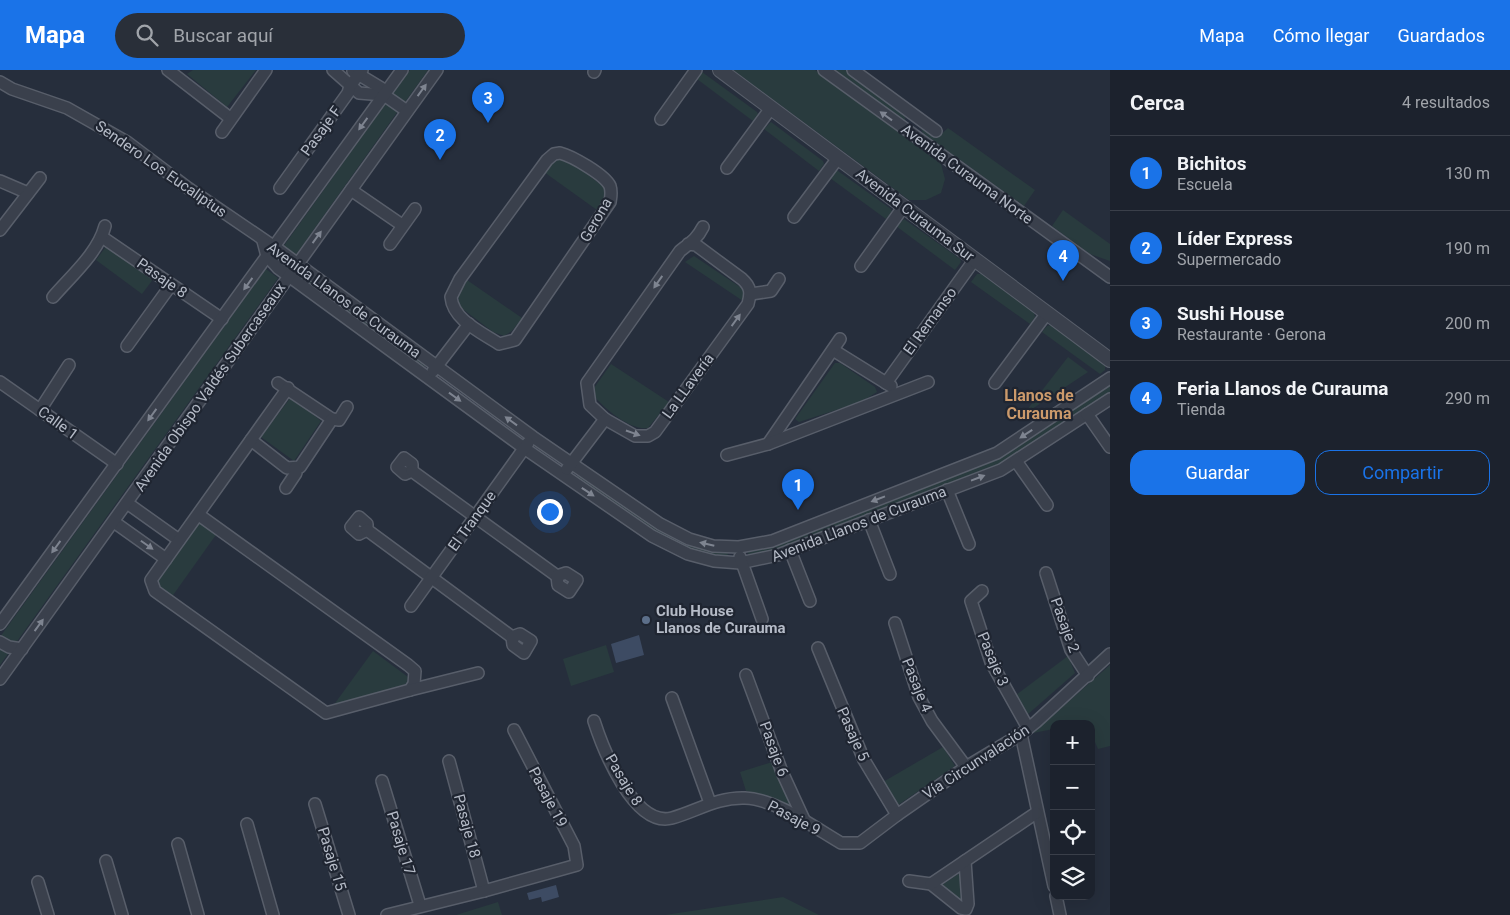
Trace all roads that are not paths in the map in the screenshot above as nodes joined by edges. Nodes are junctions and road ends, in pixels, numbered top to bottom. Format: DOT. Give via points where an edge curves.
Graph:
graph roads {
  1 [pos="266,70"];
  2 [pos="333,70"];
  3 [pos="402,70"];
  4 [pos="436,70"];
  5 [pos="696,70"];
  6 [pos="720,70"];
  7 [pos="824,70"];
  8 [pos="853,70"];
  9 [pos="358,71"];
  10 [pos="176,72"];
  11 [pos="0,82"];
  12 [pos="350,86"];
  13 [pos="385,93"];
  14 [pos="771,108"];
  15 [pos="407,111"];
  16 [pos="909,111"];
  17 [pos="230,118"];
  18 [pos="660,119"];
  19 [pos="936,131"];
  20 [pos="222,132"];
  21 [pos="916,138"];
  22 [pos="838,158"];
  23 [pos="728,168"];
  24 [pos="40,178"];
  25 [pos="0,181"];
  26 [pos="280,188"];
  27 [pos="351,190"];
  28 [pos="28,193"];
  29 [pos="904,206"];
  30 [pos="415,209"];
  31 [pos="794,218"];
  32 [pos="402,225"];
  33 [pos="702,227"];
  34 [pos="0,230"];
  35 [pos="263,241"];
  36 [pos="390,244"];
  37 [pos="688,244"];
  38 [pos="271,252"];
  39 [pos="975,259"];
  40 [pos="297,264"];
  41 [pos="861,266"];
  42 [pos="288,276"];
  43 [pos="1110,277"];
  44 [pos="780,280"];
  45 [pos="171,285"];
  46 [pos="751,294"];
  47 [pos="53,297"];
  48 [pos="1047,313"];
  49 [pos="222,319"];
  50 [pos="469,324"];
  51 [pos="840,338"];
  52 [pos="127,346"];
  53 [pos="833,350"];
  54 [pos="1110,360"];
  55 [pos="69,365"];
  56 [pos="437,366"];
  57 [pos="428,378"];
  58 [pos="1110,378"];
  59 [pos="0,382"];
  60 [pos="928,382"];
  61 [pos="886,383"];
  62 [pos="995,384"];
  63 [pos="900,393"];
  64 [pos="1110,398"];
  65 [pos="347,407"];
  66 [pos="40,410"];
  67 [pos="1087,414"];
  68 [pos="332,419"];
  69 [pos="605,419"];
  70 [pos="532,437"];
  71 [pos="251,440"];
  72 [pos="768,444"];
  73 [pos="1110,447"];
  74 [pos="524,448"];
  75 [pos="727,455"];
  76 [pos="1016,462"];
  77 [pos="117,464"];
  78 [pos="571,464"];
  79 [pos="295,468"];
  80 [pos="412,471"];
  81 [pos="562,474"];
  82 [pos="286,488"];
  83 [pos="947,490"];
  84 [pos="127,503"];
  85 [pos="1047,505"];
  86 [pos="199,515"];
  87 [pos="475,517"];
  88 [pos="869,520"];
  89 [pos="114,522"];
  90 [pos="367,530"];
  91 [pos="179,540"];
  92 [pos="969,544"];
  93 [pos="739,547"];
  94 [pos="790,550"];
  95 [pos="166,559"];
  96 [pos="740,563"];
  97 [pos="1046,573"];
  98 [pos="890,574"];
  99 [pos="557,576"];
  100 [pos="432,577"];
  101 [pos="982,591"];
  102 [pos="810,601"];
  103 [pos="411,606"];
  104 [pos="762,619"];
  105 [pos="896,623"];
  106 [pos="0,624"];
  107 [pos="512,637"];
  108 [pos="0,642"];
  109 [pos="818,648"];
  110 [pos="22,649"];
  111 [pos="1110,654"];
  112 [pos="478,673"];
  113 [pos="746,675"];
  114 [pos="1088,676"];
  115 [pos="0,678"];
  116 [pos="410,690"];
  117 [pos="672,698"];
  118 [pos="594,721"];
  119 [pos="514,730"];
  120 [pos="1024,731"];
  121 [pos="450,761"];
  122 [pos="966,767"];
  123 [pos="382,781"];
  124 [pos="710,803"];
  125 [pos="315,804"];
  126 [pos="1036,813"];
  127 [pos="897,815"];
  128 [pos="670,819"];
  129 [pos="805,822"];
  130 [pos="247,824"];
  131 [pos="178,844"];
  132 [pos="860,844"];
  133 [pos="106,861"];
  134 [pos="965,861"];
  135 [pos="1050,870"];
  136 [pos="909,881"];
  137 [pos="38,882"];
  138 [pos="931,884"];
  139 [pos="484,891"];
  140 [pos="1057,900"];
  141 [pos="420,906"];
  142 [pos="48,915"];
  143 [pos="122,915"];
  144 [pos="198,915"];
  145 [pos="273,915"];
  146 [pos="350,915"];
  147 [pos="390,915"];
  148 [pos="1060,915"];
  1 -- 17 [label="street"];
  2 -- 12 [label="street"];
  3 -- 13 [label="street, Avenida Obispo Valdés Subercaseaux"];
  15 -- 4 [label="street, Avenida Obispo Valdés Subercaseaux, one-way"];
  5 -- 18 [label="street"];
  6 -- 14 [label="street, Avenida Curauma Sur"];
  21 -- 7 [label="street, Avenida Curauma Norte, one-way"];
  8 -- 16 [label="street"];
  9 -- 12 [label="street, Pasaje F"];
  9 -- 13 [label="street"];
  10 -- 17 [label="street"];
  11 -- 35 [label="street, Sendero Los Eucaliptus" via="88,118 127,142"];
  12 -- 13 [label="street" via="360,93"];
  12 -- 26 [label="street, Pasaje F"];
  13 -- 15 [label="street"];
  13 -- 38 [label="street, Avenida Obispo Valdés Subercaseaux, one-way"];
  14 -- 22 [label="street, Avenida Curauma Sur"];
  14 -- 23 [label="street"];
  15 -- 27 [label="street, Avenida Obispo Valdés Subercaseaux"];
  16 -- 19 [label="street"];
  16 -- 21 [label="street"];
  17 -- 20 [label="street"];
  21 -- 43 [label="street, Avenida Curauma Norte"];
  22 -- 29 [label="street, Avenida Curauma Sur"];
  22 -- 31 [label="street"];
  24 -- 28 [label="street"];
  25 -- 28 [label="street"];
  27 -- 32 [label="street"];
  40 -- 27 [label="street, Avenida Obispo Valdés Subercaseaux, one-way"];
  28 -- 34 [label="street"];
  29 -- 39 [label="street, Avenida Curauma Sur"];
  29 -- 41 [label="street"];
  30 -- 32 [label="street"];
  32 -- 36 [label="street"];
  33 -- 37 [label="street, La LLavería" via="696,239"];
  35 -- 38 [label="street, Avenida Llanos de Curauma"];
  37 -- 46 [label="street" via="696,244 742,279 749,285"];
  37 -- 69 [label="street, La LLavería, one-way" via="587,384 590,405"];
  38 -- 40 [label="street, Avenida Llanos de Curauma"];
  38 -- 42 [label="street, Avenida Llanos de Curauma"];
  38 -- 49 [label="street, Avenida Obispo Valdés Subercaseaux, one-way"];
  39 -- 48 [label="street, Avenida Curauma Sur"];
  39 -- 61 [label="street, El Remanso"];
  40 -- 42 [label="street, Avenida Obispo Valdés Subercaseaux"];
  40 -- 56 [label="street, Avenida Llanos de Curauma"];
  42 -- 57 [label="street, Avenida Llanos de Curauma"];
  42 -- 84 [label="street, Avenida Obispo Valdés Subercaseaux"];
  44 -- 46 [label="street" via="771,291"];
  45 -- 47 [label="street, Pasaje 8" via="104,231"];
  45 -- 49 [label="street, Pasaje 8"];
  45 -- 52 [label="street"];
  69 -- 46 [label="street, La LLavería, one-way" via="635,436 648,436 655,432 748,304"];
  48 -- 54 [label="street, Avenida Curauma Sur"];
  48 -- 62 [label="street"];
  49 -- 77 [label="street, Avenida Obispo Valdés Subercaseaux, one-way"];
  50 -- 50 [label="street, Gerona" via="499,344 516,340 610,202 612,195 608,182 567,154 554,154 547,160 455,288 452,305"];
  50 -- 56 [label="street"];
  51 -- 53 [label="street"];
  53 -- 61 [label="street"];
  53 -- 72 [label="street"];
  55 -- 66 [label="street"];
  56 -- 57 [label="street"];
  70 -- 56 [label="street, Avenida Llanos de Curauma, one-way"];
  57 -- 74 [label="street, Avenida Llanos de Curauma, one-way"];
  58 -- 93 [label="street, Avenida Llanos de Curauma, one-way" via="997,453 772,541"];
  59 -- 66 [label="street, Calle 1"];
  60 -- 63 [label="street"];
  61 -- 63 [label="street"];
  63 -- 72 [label="street"];
  64 -- 67 [label="street, Avenida Llanos de Curauma"];
  65 -- 68 [label="street" via="339,420"];
  66 -- 77 [label="street, Calle 1"];
  67 -- 73 [label="street"];
  67 -- 76 [label="street, Avenida Llanos de Curauma"];
  68 -- 71 [label="street" via="283,385"];
  68 -- 79 [label="street" via="300,467"];
  69 -- 78 [label="street"];
  70 -- 74 [label="street, El Tranque"];
  70 -- 78 [label="street, Avenida Llanos de Curauma"];
  71 -- 79 [label="street" via="287,468"];
  71 -- 86 [label="street"];
  72 -- 75 [label="street"];
  74 -- 81 [label="street, Avenida Llanos de Curauma"];
  74 -- 87 [label="street, El Tranque"];
  83 -- 76 [label="street, Avenida Llanos de Curauma, one-way"];
  76 -- 85 [label="street"];
  77 -- 106 [label="street, Avenida Obispo Valdés Subercaseaux, one-way"];
  78 -- 81 [label="street"];
  93 -- 78 [label="street, Avenida Llanos de Curauma, one-way" via="713,546 677,533"];
  79 -- 82 [label="street" via="296,473"];
  80 -- 87 [label="street"];
  81 -- 96 [label="street, Avenida Llanos de Curauma, one-way" via="676,549 701,558"];
  83 -- 88 [label="street, Avenida Llanos de Curauma"];
  83 -- 92 [label="street"];
  84 -- 89 [label="street, Avenida Obispo Valdés Subercaseaux"];
  84 -- 91 [label="street"];
  86 -- 91 [label="street"];
  86 -- 116 [label="street" via="408,665 414,671 414,684"];
  87 -- 99 [label="street"];
  87 -- 100 [label="street, El Tranque"];
  88 -- 94 [label="street, Avenida Llanos de Curauma"];
  88 -- 98 [label="street"];
  89 -- 95 [label="street, one-way"];
  110 -- 89 [label="street, Avenida Obispo Valdés Subercaseaux, one-way"];
  90 -- 100 [label="street"];
  91 -- 95 [label="street"];
  93 -- 96 [label="street"];
  94 -- 96 [label="street, Avenida Llanos de Curauma" via="766,559"];
  94 -- 102 [label="street"];
  95 -- 116 [label="street" via="151,580 155,591 326,713"];
  96 -- 104 [label="street"];
  97 -- 114 [label="street, Pasaje 2" via="1071,650"];
  100 -- 103 [label="street, El Tranque"];
  100 -- 107 [label="street"];
  101 -- 120 [label="street, Pasaje 3" via="971,601 992,662"];
  105 -- 122 [label="street, Pasaje 4" via="919,697 932,721"];
  108 -- 110 [label="street"];
  109 -- 127 [label="street, Pasaje 5" via="864,760"];
  110 -- 115 [label="street, Avenida Obispo Valdés Subercaseaux"];
  111 -- 114 [label="street, Vía Circunvalación"];
  112 -- 116 [label="street"];
  113 -- 129 [label="street, Pasaje 6" via="782,772"];
  114 -- 120 [label="street, Vía Circunvalación"];
  117 -- 124 [label="street"];
  118 -- 128 [label="street, Pasaje 8" via="600,740 632,800 654,818"];
  119 -- 139 [label="street, Pasaje 19" via="574,846 577,865"];
  120 -- 122 [label="street, Vía Circunvalación"];
  120 -- 126 [label="street"];
  121 -- 139 [label="street, Pasaje 18"];
  122 -- 127 [label="street, Vía Circunvalación"];
  123 -- 141 [label="street, Pasaje 17"];
  124 -- 128 [label="street, Pasaje 9"];
  124 -- 129 [label="street, Pasaje 9" via="726,798 746,798 768,803"];
  125 -- 146 [label="street, Pasaje 15"];
  126 -- 134 [label="street"];
  126 -- 135 [label="street"];
  127 -- 132 [label="street, Vía Circunvalación"];
  129 -- 132 [label="street, Pasaje 9" via="841,843"];
  130 -- 145 [label="street"];
  131 -- 144 [label="street"];
  133 -- 143 [label="street"];
  134 -- 138 [label="street"];
  134 -- 138 [label="street" via="966,909"];
  136 -- 138 [label="street"];
  137 -- 142 [label="street"];
  139 -- 141 [label="street"];
  140 -- 148 [label="street"];
  141 -- 147 [label="street"];
}
